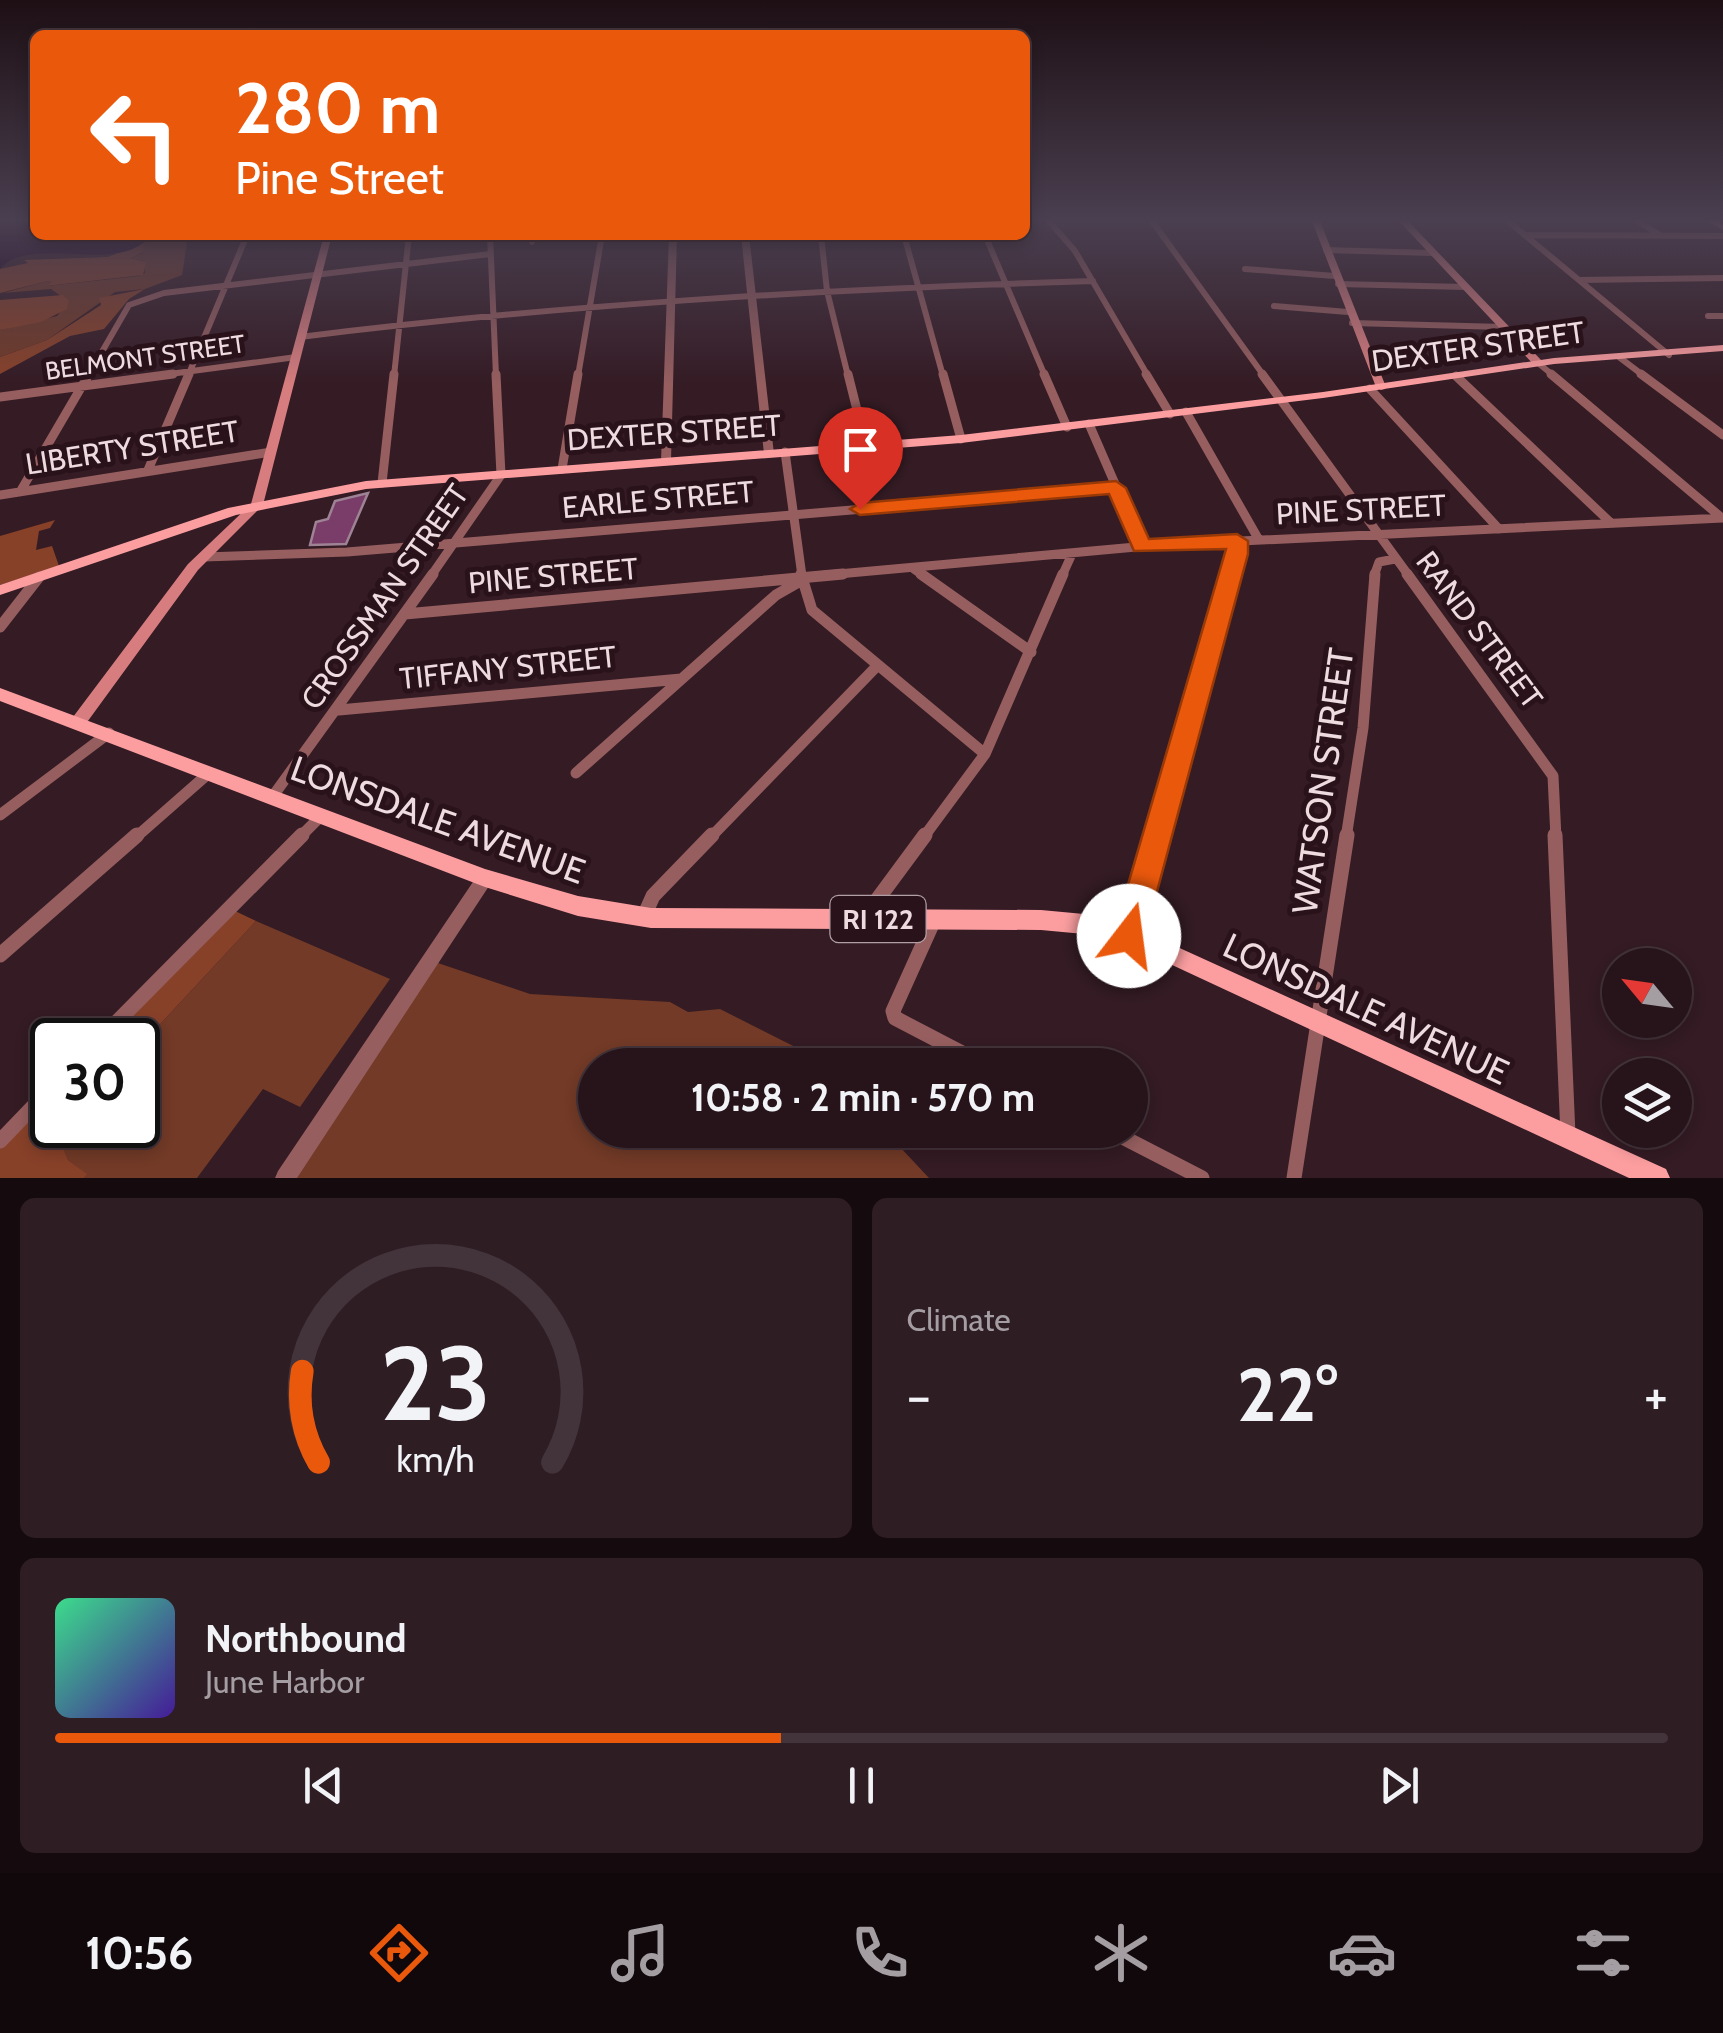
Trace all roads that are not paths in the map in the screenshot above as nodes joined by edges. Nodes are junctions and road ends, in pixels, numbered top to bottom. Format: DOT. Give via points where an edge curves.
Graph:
graph roads {
  1 [pos="230,276"];
  2 [pos="302,276"];
  3 [pos="316,276"];
  4 [pos="405,276"];
  5 [pos="491,276"];
  6 [pos="596,276"];
  7 [pos="672,276"];
  8 [pos="748,276"];
  9 [pos="825,276"];
  10 [pos="914,276"];
  11 [pos="1003,276"];
  12 [pos="1089,276"];
  13 [pos="1191,276"];
  14 [pos="1302,276"];
  15 [pos="1335,276"];
  16 [pos="1455,276"];
  17 [pos="1573,276"];
  18 [pos="1723,278"];
  19 [pos="1336,280"];
  20 [pos="1578,280"];
  21 [pos="1093,281"];
  22 [pos="1006,283"];
  23 [pos="226,286"];
  24 [pos="917,286"];
  25 [pos="1466,288"];
  26 [pos="827,290"];
  27 [pos="750,295"];
  28 [pos="672,300"];
  29 [pos="591,305"];
  30 [pos="1274,306"];
  31 [pos="493,312"];
  32 [pos="1708,316"];
  33 [pos="1723,316"];
  34 [pos="1350,318"];
  35 [pos="400,324"];
  36 [pos="1504,327"];
  37 [pos="300,338"];
  38 [pos="1723,348"];
  39 [pos="1669,355"];
  40 [pos="296,357"];
  41 [pos="1619,357"];
  42 [pos="1538,363"];
  43 [pos="191,371"];
  44 [pos="1456,376"];
  45 [pos="80,386"];
  46 [pos="1375,388"];
  47 [pos="0,397"];
  48 [pos="1282,400"];
  49 [pos="1186,412"];
  50 [pos="1170,414"];
  51 [pos="1089,424"];
  52 [pos="1066,427"];
  53 [pos="1723,434"];
  54 [pos="961,439"];
  55 [pos="866,446"];
  56 [pos="272,452"];
  57 [pos="785,452"];
  58 [pos="769,454"];
  59 [pos="666,461"];
  60 [pos="562,469"];
  61 [pos="148,470"];
  62 [pos="501,475"];
  63 [pos="382,483"];
  64 [pos="1116,488"];
  65 [pos="20,492"];
  66 [pos="0,495"];
  67 [pos="257,505"];
  68 [pos="793,514"];
  69 [pos="1723,518"];
  70 [pos="1611,523"];
  71 [pos="1498,529"];
  72 [pos="1378,535"];
  73 [pos="1259,540"];
  74 [pos="1237,541"];
  75 [pos="454,543"];
  76 [pos="1142,546"];
  77 [pos="1072,554"];
  78 [pos="204,556"];
  79 [pos="1395,559"];
  80 [pos="914,569"];
  81 [pos="40,577"];
  82 [pos="802,580"];
  83 [pos="0,590"];
  84 [pos="405,614"];
  85 [pos="0,626"];
  86 [pos="1030,652"];
  87 [pos="878,665"];
  88 [pos="681,678"];
  89 [pos="0,694"];
  90 [pos="339,710"];
  91 [pos="79,721"];
  92 [pos="110,732"];
  93 [pos="985,754"];
  94 [pos="209,773"];
  95 [pos="576,773"];
  96 [pos="273,796"];
  97 [pos="0,815"];
  98 [pos="320,816"];
  99 [pos="485,878"];
  100 [pos="643,917"];
  101 [pos="863,919"];
  102 [pos="934,919"];
  103 [pos="1129,936"];
  104 [pos="0,955"];
  105 [pos="121,1018"];
  106 [pos="1318,1024"];
  107 [pos="952,1048"];
  108 [pos="30,1111"];
  109 [pos="1568,1137"];
  110 [pos="0,1142"];
  111 [pos="1144,1148"];
  112 [pos="1621,1170"];
  113 [pos="284,1178"];
  114 [pos="1202,1178"];
  115 [pos="1294,1178"];
  116 [pos="1657,1178"];
  1 -- 23 [label="street"];
  2 -- 23 [label="street"];
  3 -- 37 [label="main road"];
  4 -- 35 [label="street"];
  5 -- 31 [label="street"];
  6 -- 29 [label="street"];
  7 -- 28 [label="street"];
  8 -- 27 [label="street"];
  9 -- 26 [label="street"];
  10 -- 24 [label="street"];
  11 -- 22 [label="street"];
  12 -- 21 [label="street"];
  13 -- 48 [label="street, RAND STREET"];
  14 -- 19 [label="street"];
  15 -- 19 [label="main road"];
  16 -- 25 [label="main road"];
  17 -- 20 [label="street"];
  18 -- 20 [label="street"];
  19 -- 25 [label="street"];
  19 -- 34 [label="main road"];
  20 -- 39 [label="street"];
  21 -- 22 [label="street"];
  21 -- 50 [label="street"];
  22 -- 24 [label="street"];
  22 -- 52 [label="street"];
  23 -- 43 [label="street"];
  23 -- 45 [label="street" via="126,308"];
  24 -- 26 [label="street"];
  24 -- 54 [label="street"];
  25 -- 36 [label="main road"];
  26 -- 27 [label="street"];
  26 -- 55 [label="street"];
  27 -- 28 [label="street"];
  27 -- 58 [label="street"];
  28 -- 29 [label="street"];
  28 -- 59 [label="street"];
  29 -- 31 [label="street"];
  29 -- 60 [label="street"];
  30 -- 34 [label="street"];
  31 -- 35 [label="street"];
  31 -- 62 [label="street"];
  32 -- 33 [label="street"];
  34 -- 36 [label="street"];
  34 -- 46 [label="main road"];
  35 -- 37 [label="street"];
  35 -- 63 [label="street"];
  36 -- 42 [label="main road"];
  37 -- 40 [label="main road"];
  38 -- 39 [label="main road, DEXTER STREET"];
  39 -- 41 [label="main road, DEXTER STREET"];
  40 -- 43 [label="street, BELMONT STREET"];
  40 -- 56 [label="main road"];
  41 -- 42 [label="main road, DEXTER STREET"];
  41 -- 53 [label="street"];
  42 -- 44 [label="main road, DEXTER STREET"];
  42 -- 69 [label="street"];
  43 -- 45 [label="street, BELMONT STREET"];
  43 -- 61 [label="street"];
  44 -- 46 [label="main road, DEXTER STREET"];
  44 -- 70 [label="street"];
  45 -- 47 [label="street, BELMONT STREET"];
  45 -- 65 [label="street"];
  46 -- 48 [label="main road, DEXTER STREET"];
  46 -- 71 [label="street"];
  48 -- 49 [label="main road, DEXTER STREET"];
  48 -- 72 [label="street, RAND STREET"];
  49 -- 50 [label="main road, DEXTER STREET"];
  49 -- 73 [label="street"];
  50 -- 51 [label="main road, DEXTER STREET"];
  51 -- 52 [label="main road, DEXTER STREET"];
  51 -- 64 [label="street"];
  52 -- 54 [label="main road, DEXTER STREET"];
  54 -- 55 [label="main road, DEXTER STREET"];
  55 -- 57 [label="main road, DEXTER STREET"];
  56 -- 61 [label="street, LIBERTY STREET"];
  56 -- 67 [label="main road"];
  57 -- 58 [label="main road, DEXTER STREET"];
  57 -- 68 [label="street"];
  58 -- 59 [label="main road, DEXTER STREET"];
  59 -- 60 [label="main road, DEXTER STREET"];
  60 -- 62 [label="main road, DEXTER STREET"];
  61 -- 65 [label="street, LIBERTY STREET"];
  62 -- 63 [label="main road, DEXTER STREET"];
  62 -- 75 [label="street, CROSSMAN STREET"];
  63 -- 67 [label="main road, DEXTER STREET"];
  64 -- 68 [label="street, EARLE STREET"];
  64 -- 76 [label="street"];
  65 -- 66 [label="street, LIBERTY STREET"];
  67 -- 78 [label="main road"];
  67 -- 81 [label="main road, DEXTER STREET"];
  68 -- 75 [label="street, EARLE STREET"];
  68 -- 82 [label="street"];
  69 -- 70 [label="street, PINE STREET"];
  70 -- 71 [label="street, PINE STREET"];
  71 -- 72 [label="street, PINE STREET"];
  72 -- 73 [label="street, PINE STREET"];
  72 -- 79 [label="street, RAND STREET"];
  73 -- 74 [label="street, PINE STREET"];
  74 -- 76 [label="street, PINE STREET"];
  74 -- 103 [label="street"];
  75 -- 78 [label="street, EARLE STREET"];
  75 -- 84 [label="street, CROSSMAN STREET"];
  76 -- 77 [label="street, PINE STREET"];
  77 -- 80 [label="street, PINE STREET"];
  77 -- 86 [label="street"];
  78 -- 91 [label="main road"];
  79 -- 106 [label="street, WATSON STREET" via="1376,564 1372,654"];
  79 -- 109 [label="street, RAND STREET" via="1552,776"];
  80 -- 82 [label="street, PINE STREET"];
  80 -- 86 [label="street"];
  81 -- 83 [label="main road, DEXTER STREET"];
  81 -- 85 [label="street"];
  82 -- 84 [label="street, PINE STREET"];
  82 -- 87 [label="street" via="812,610"];
  82 -- 88 [label="street"];
  84 -- 90 [label="street, CROSSMAN STREET"];
  86 -- 93 [label="street"];
  87 -- 93 [label="street"];
  87 -- 100 [label="street" via="653,896"];
  88 -- 90 [label="street, TIFFANY STREET"];
  88 -- 95 [label="street"];
  89 -- 91 [label="main road, LONSDALE AVENUE / RI 122"];
  90 -- 96 [label="street, CROSSMAN STREET"];
  91 -- 92 [label="main road, LONSDALE AVENUE / RI 122"];
  92 -- 94 [label="main road, LONSDALE AVENUE / RI 122"];
  92 -- 97 [label="street"];
  93 -- 101 [label="street"];
  94 -- 96 [label="main road, LONSDALE AVENUE / RI 122"];
  94 -- 104 [label="street"];
  96 -- 98 [label="main road, LONSDALE AVENUE / RI 122"];
  98 -- 99 [label="main road, LONSDALE AVENUE / RI 122"];
  98 -- 105 [label="street"];
  99 -- 100 [label="main road, LONSDALE AVENUE / RI 122"];
  99 -- 113 [label="street"];
  100 -- 101 [label="main road, LONSDALE AVENUE / RI 122"];
  101 -- 102 [label="main road, LONSDALE AVENUE / RI 122"];
  102 -- 103 [label="main road, LONSDALE AVENUE / RI 122" via="1084,924"];
  102 -- 107 [label="street" via="893,1010 895,1018"];
  103 -- 106 [label="main road, LONSDALE AVENUE / RI 122"];
  106 -- 109 [label="main road, LONSDALE AVENUE / RI 122"];
  106 -- 115 [label="street"];
  108 -- 110 [label="street"];
  109 -- 112 [label="main road, LONSDALE AVENUE / RI 122"];
  111 -- 114 [label="street"];
  112 -- 116 [label="main road, LONSDALE AVENUE / RI 122"];
}
